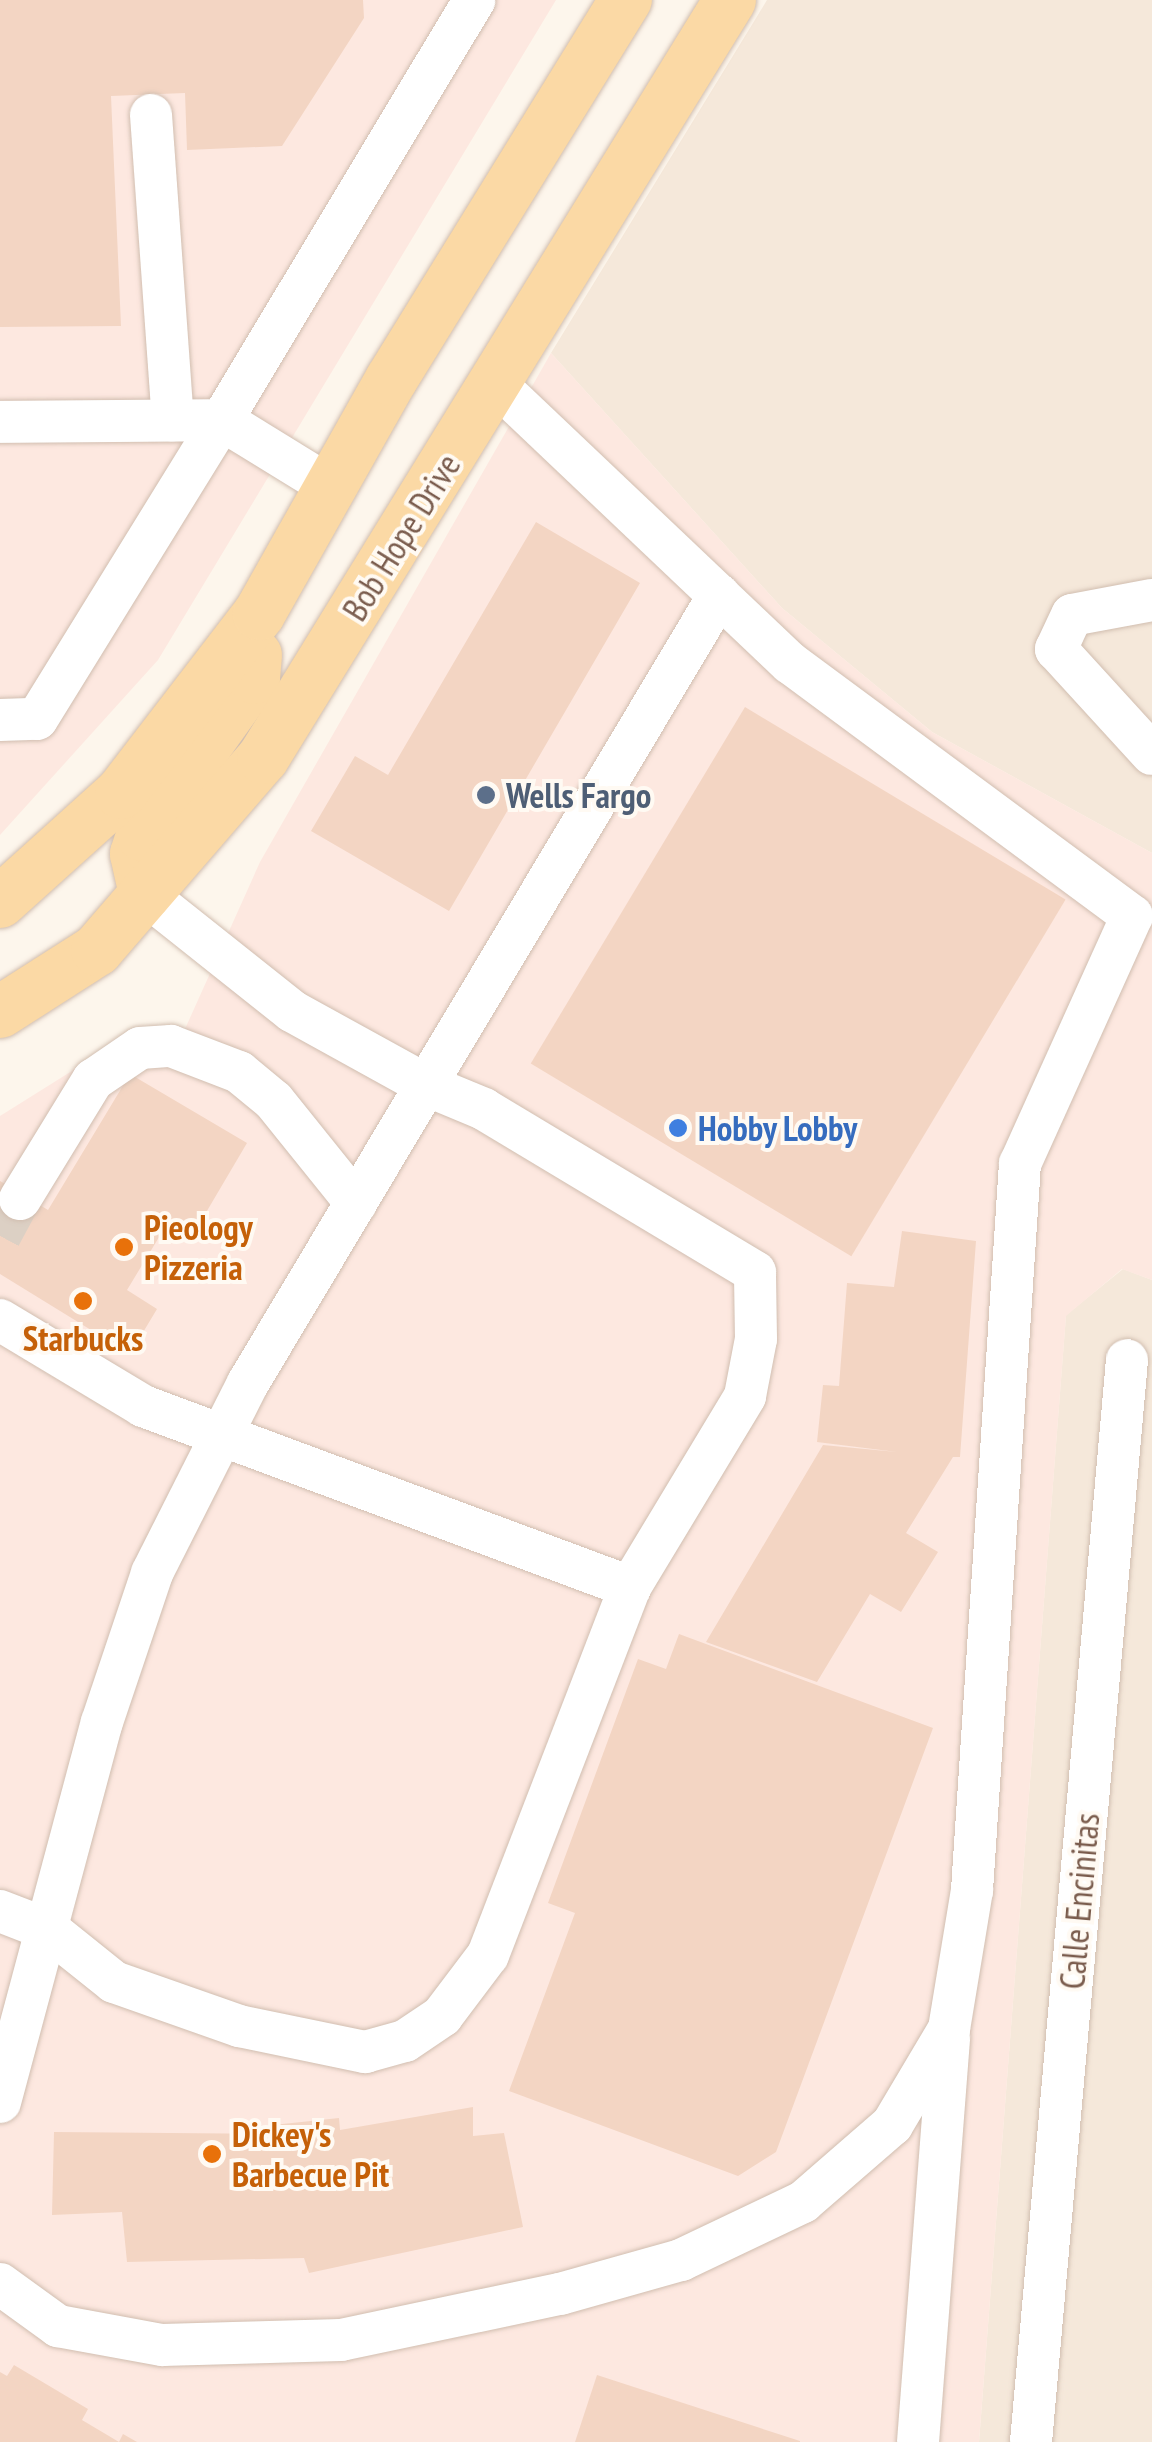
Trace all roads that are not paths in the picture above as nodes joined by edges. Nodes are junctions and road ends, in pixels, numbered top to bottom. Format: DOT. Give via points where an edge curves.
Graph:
graph roads {
  1 [pos="474,0"];
  2 [pos="626,0"];
  3 [pos="730,0"];
  4 [pos="150,116"];
  5 [pos="496,385"];
  6 [pos="173,420"];
  7 [pos="222,420"];
  8 [pos="0,422"];
  9 [pos="331,487"];
  10 [pos="719,595"];
  11 [pos="1152,600"];
  12 [pos="259,614"];
  13 [pos="0,720"];
  14 [pos="1152,754"];
  15 [pos="146,894"];
  16 [pos="3,895"];
  17 [pos="0,1012"];
  18 [pos="426,1085"];
  19 [pos="20,1198"];
  20 [pos="356,1202"];
  21 [pos="0,1320"];
  22 [pos="1127,1360"];
  23 [pos="220,1439"];
  24 [pos="630,1588"];
  25 [pos="0,1912"];
  26 [pos="49,1930"];
  27 [pos="949,2029"];
  28 [pos="0,2102"];
  29 [pos="0,2284"];
  30 [pos="918,2442"];
  31 [pos="1031,2442"];
  1 -- 7 [label="street"];
  2 -- 9 [label="main road"];
  3 -- 5 [label="main road, Bob Hope Drive"];
  4 -- 6 [label="street"];
  5 -- 10 [label="street"];
  5 -- 15 [label="main road, Bob Hope Drive" via="262,758"];
  6 -- 7 [label="street"];
  6 -- 8 [label="street"];
  7 -- 9 [label="street"];
  7 -- 13 [label="street" via="37,720"];
  9 -- 12 [label="main road"];
  10 -- 18 [label="street"];
  10 -- 27 [label="street" via="790,663 1132,916 1020,1164 972,1890"];
  11 -- 14 [label="street" via="1072,614 1056,649"];
  12 -- 15 [label="main road" via="254,678 142,835 136,854"];
  12 -- 16 [label="main road" via="121,794"];
  15 -- 17 [label="main road, Bob Hope Drive" via="97,950"];
  15 -- 18 [label="street" via="292,1010"];
  18 -- 20 [label="street"];
  18 -- 24 [label="street" via="484,1109 755,1272 756,1339 745,1396"];
  19 -- 20 [label="street" via="94,1080 140,1048 171,1046 238,1072 274,1100"];
  20 -- 23 [label="street"];
  21 -- 23 [label="street" via="142,1406"];
  22 -- 31 [label="street, Calle Encinitas"];
  23 -- 24 [label="street"];
  23 -- 26 [label="street" via="152,1573 102,1722"];
  24 -- 26 [label="street" via="488,1955 442,2016 405,2041 365,2052 239,2026 114,1982"];
  25 -- 26 [label="street"];
  26 -- 28 [label="street"];
  27 -- 29 [label="street" via="892,2124 804,2202 681,2260 560,2294 340,2340 162,2344 58,2326"];
  27 -- 30 [label="street"];
}
